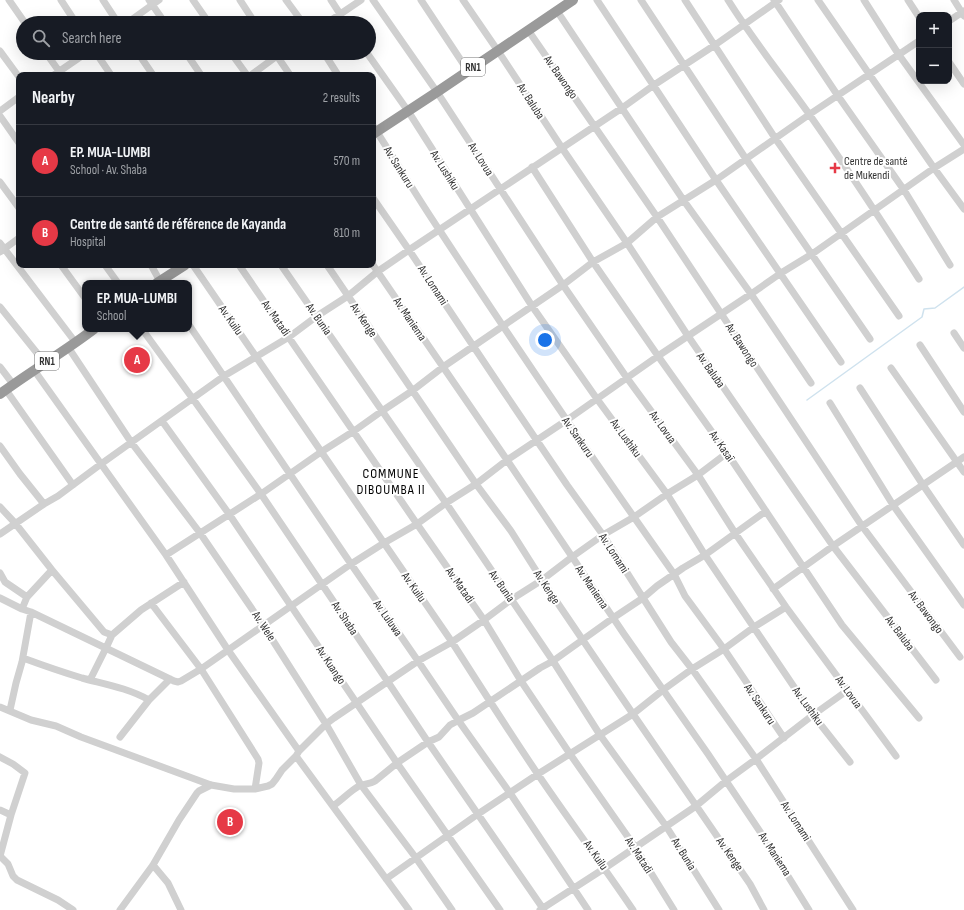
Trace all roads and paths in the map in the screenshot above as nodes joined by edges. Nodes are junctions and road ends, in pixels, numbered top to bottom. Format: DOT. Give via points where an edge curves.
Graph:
graph roads {
  1 [pos="9,0"];
  2 [pos="61,0"];
  3 [pos="103,0"];
  4 [pos="159,0"];
  5 [pos="193,0"];
  6 [pos="240,0"];
  7 [pos="286,0"];
  8 [pos="330,0"];
  9 [pos="361,0"];
  10 [pos="373,0"];
  11 [pos="421,0"];
  12 [pos="463,0"];
  13 [pos="573,0"];
  14 [pos="597,0"];
  15 [pos="641,0"];
  16 [pos="685,0"];
  17 [pos="728,0"];
  18 [pos="818,0"];
  19 [pos="864,0"];
  20 [pos="908,0"];
  21 [pos="954,0"];
  22 [pos="776,1"];
  23 [pos="151,3"];
  24 [pos="557,10"];
  25 [pos="916,12"];
  26 [pos="963,13"];
  27 [pos="341,15"];
  28 [pos="20,16"];
  29 [pos="71,16"];
  30 [pos="113,16"];
  31 [pos="135,16"];
  32 [pos="160,16"];
  33 [pos="204,16"];
  34 [pos="250,16"];
  35 [pos="298,16"];
  36 [pos="952,19"];
  37 [pos="744,25"];
  38 [pos="528,30"];
  39 [pos="916,44"];
  40 [pos="715,45"];
  41 [pos="0,50"];
  42 [pos="498,51"];
  43 [pos="899,55"];
  44 [pos="50,60"];
  45 [pos="77,60"];
  46 [pos="101,60"];
  47 [pos="143,60"];
  48 [pos="191,60"];
  49 [pos="236,60"];
  50 [pos="270,60"];
  51 [pos="281,60"];
  52 [pos="328,60"];
  53 [pos="372,60"];
  54 [pos="684,65"];
  55 [pos="952,66"];
  56 [pos="468,71"];
  57 [pos="58,72"];
  58 [pos="62,72"];
  59 [pos="109,72"];
  60 [pos="151,72"];
  61 [pos="199,72"];
  62 [pos="244,72"];
  63 [pos="255,72"];
  64 [pos="288,72"];
  65 [pos="336,72"];
  66 [pos="16,73"];
  67 [pos="869,75"];
  68 [pos="964,84"];
  69 [pos="654,85"];
  70 [pos="437,92"];
  71 [pos="838,96"];
  72 [pos="16,99"];
  73 [pos="622,108"];
  74 [pos="0,111"];
  75 [pos="408,111"];
  76 [pos="810,114"];
  77 [pos="0,116"];
  78 [pos="594,126"];
  79 [pos="376,130"];
  80 [pos="376,134"];
  81 [pos="775,138"];
  82 [pos="16,139"];
  83 [pos="964,144"];
  84 [pos="562,148"];
  85 [pos="964,148"];
  86 [pos="746,159"];
  87 [pos="532,168"];
  88 [pos="934,168"];
  89 [pos="716,180"];
  90 [pos="0,182"];
  91 [pos="500,189"];
  92 [pos="904,190"];
  93 [pos="684,201"];
  94 [pos="376,202"];
  95 [pos="16,204"];
  96 [pos="470,209"];
  97 [pos="964,209"];
  98 [pos="874,210"];
  99 [pos="657,217"];
  100 [pos="438,230"];
  101 [pos="842,233"];
  102 [pos="16,240"];
  103 [pos="627,243"];
  104 [pos="1,248"];
  105 [pos="409,250"];
  106 [pos="812,254"];
  107 [pos="593,262"];
  108 [pos="950,265"];
  109 [pos="63,268"];
  110 [pos="107,268"];
  111 [pos="152,268"];
  112 [pos="180,268"];
  113 [pos="195,268"];
  114 [pos="241,268"];
  115 [pos="283,268"];
  116 [pos="329,268"];
  117 [pos="375,268"];
  118 [pos="378,272"];
  119 [pos="781,273"];
  120 [pos="919,279"];
  121 [pos="116,280"];
  122 [pos="158,280"];
  123 [pos="162,280"];
  124 [pos="563,285"];
  125 [pos="82,294"];
  126 [pos="751,294"];
  127 [pos="348,296"];
  128 [pos="532,306"];
  129 [pos="0,307"];
  130 [pos="722,313"];
  131 [pos="317,316"];
  132 [pos="899,316"];
  133 [pos="503,326"];
  134 [pos="192,329"];
  135 [pos="90,332"];
  136 [pos="144,332"];
  137 [pos="954,333"];
  138 [pos="688,336"];
  139 [pos="289,337"];
  140 [pos="870,339"];
  141 [pos="72,345"];
  142 [pos="920,345"];
  143 [pos="473,346"];
  144 [pos="964,348"];
  145 [pos="256,356"];
  146 [pos="658,356"];
  147 [pos="841,362"];
  148 [pos="45,363"];
  149 [pos="0,367"];
  150 [pos="443,367"];
  151 [pos="891,368"];
  152 [pos="34,370"];
  153 [pos="224,376"];
  154 [pos="627,378"];
  155 [pos="811,383"];
  156 [pos="860,388"];
  157 [pos="6,389"];
  158 [pos="412,391"];
  159 [pos="193,398"];
  160 [pos="597,399"];
  161 [pos="830,403"];
  162 [pos="382,411"];
  163 [pos="964,412"];
  164 [pos="567,420"];
  165 [pos="162,421"];
  166 [pos="354,431"];
  167 [pos="537,440"];
  168 [pos="131,442"];
  169 [pos="0,446"];
  170 [pos="321,452"];
  171 [pos="727,453"];
  172 [pos="964,457"];
  173 [pos="507,460"];
  174 [pos="957,462"];
  175 [pos="101,464"];
  176 [pos="964,472"];
  177 [pos="289,473"];
  178 [pos="698,475"];
  179 [pos="476,484"];
  180 [pos="73,485"];
  181 [pos="923,485"];
  182 [pos="261,494"];
  183 [pos="667,494"];
  184 [pos="446,503"];
  185 [pos="44,504"];
  186 [pos="893,505"];
  187 [pos="0,507"];
  188 [pos="766,511"];
  189 [pos="229,514"];
  190 [pos="634,517"];
  191 [pos="15,523"];
  192 [pos="416,524"];
  193 [pos="862,526"];
  194 [pos="200,533"];
  195 [pos="735,533"];
  196 [pos="0,534"];
  197 [pos="603,535"];
  198 [pos="384,543"];
  199 [pos="964,545"];
  200 [pos="833,546"];
  201 [pos="166,555"];
  202 [pos="705,555"];
  203 [pos="572,557"];
  204 [pos="351,564"];
  205 [pos="804,567"];
  206 [pos="52,570"];
  207 [pos="0,573"];
  208 [pos="674,574"];
  209 [pos="542,580"];
  210 [pos="184,582"];
  211 [pos="322,585"];
  212 [pos="773,589"];
  213 [pos="26,597"];
  214 [pos="0,598"];
  215 [pos="643,598"];
  216 [pos="512,599"];
  217 [pos="151,603"];
  218 [pos="964,605"];
  219 [pos="291,606"];
  220 [pos="786,607"];
  221 [pos="22,609"];
  222 [pos="31,612"];
  223 [pos="613,618"];
  224 [pos="484,620"];
  225 [pos="263,625"];
  226 [pos="754,627"];
  227 [pos="112,636"];
  228 [pos="582,640"];
  229 [pos="452,642"];
  230 [pos="106,648"];
  231 [pos="724,649"];
  232 [pos="228,650"];
  233 [pos="960,657"];
  234 [pos="22,658"];
  235 [pos="418,661"];
  236 [pos="553,661"];
  237 [pos="201,669"];
  238 [pos="692,669"];
  239 [pos="170,679"];
  240 [pos="90,680"];
  241 [pos="936,680"];
  242 [pos="521,681"];
  243 [pos="388,682"];
  244 [pos="663,690"];
  245 [pos="848,690"];
  246 [pos="150,700"];
  247 [pos="490,701"];
  248 [pos="357,703"];
  249 [pos="0,707"];
  250 [pos="10,710"];
  251 [pos="633,714"];
  252 [pos="813,715"];
  253 [pos="920,718"];
  254 [pos="458,720"];
  255 [pos="326,724"];
  256 [pos="600,735"];
  257 [pos="120,737"];
  258 [pos="784,738"];
  259 [pos="428,742"];
  260 [pos="298,754"];
  261 [pos="570,754"];
  262 [pos="896,756"];
  263 [pos="0,757"];
  264 [pos="756,759"];
  265 [pos="850,762"];
  266 [pos="397,763"];
  267 [pos="538,774"];
  268 [pos="726,781"];
  269 [pos="211,785"];
  270 [pos="361,785"];
  271 [pos="255,789"];
  272 [pos="510,793"];
  273 [pos="333,806"];
  274 [pos="696,806"];
  275 [pos="0,810"];
  276 [pos="478,814"];
  277 [pos="11,815"];
  278 [pos="666,826"];
  279 [pos="448,836"];
  280 [pos="635,847"];
  281 [pos="0,856"];
  282 [pos="416,858"];
  283 [pos="153,865"];
  284 [pos="605,868"];
  285 [pos="386,879"];
  286 [pos="574,888"];
  287 [pos="542,909"];
  288 [pos="72,910"];
  289 [pos="120,910"];
  290 [pos="181,910"];
  291 [pos="409,910"];
  292 [pos="452,910"];
  293 [pos="500,910"];
  294 [pos="588,910"];
  295 [pos="633,910"];
  296 [pos="674,910"];
  297 [pos="719,910"];
  298 [pos="764,910"];
  299 [pos="809,910"];
  300 [pos="853,910"];
  1 -- 28 [label="street"];
  2 -- 29 [label="street"];
  3 -- 30 [label="street"];
  4 -- 23 [label="street"];
  5 -- 33 [label="street"];
  6 -- 34 [label="street"];
  7 -- 35 [label="street"];
  8 -- 27 [label="street"];
  9 -- 27 [label="street"];
  10 -- 70 [label="street, Av. Lovua"];
  11 -- 56 [label="street"];
  12 -- 42 [label="street, Av. Baluba"];
  13 -- 24 [label="highway, RN1"];
  14 -- 69 [label="street"];
  15 -- 54 [label="street"];
  16 -- 40 [label="street"];
  17 -- 37 [label="street"];
  18 -- 67 [label="street"];
  19 -- 43 [label="street"];
  20 -- 25 [label="street"];
  21 -- 26 [label="street"];
  22 -- 37 [label="street"];
  22 -- 71 [label="street"];
  23 -- 31 [label="street"];
  23 -- 32 [label="street"];
  24 -- 38 [label="highway, RN1"];
  24 -- 73 [label="street"];
  26 -- 36 [label="street"];
  37 -- 40 [label="street"];
  37 -- 76 [label="street"];
  38 -- 42 [label="highway, RN1"];
  38 -- 78 [label="street, Av. Bawongo"];
  39 -- 43 [label="street"];
  40 -- 54 [label="street"];
  40 -- 81 [label="street"];
  41 -- 66 [label="street"];
  42 -- 56 [label="highway, RN1"];
  42 -- 84 [label="street, Av. Baluba"];
  43 -- 67 [label="street"];
  43 -- 83 [label="street"];
  44 -- 57 [label="street"];
  45 -- 58 [label="street"];
  46 -- 59 [label="street"];
  47 -- 60 [label="street"];
  48 -- 61 [label="street"];
  49 -- 62 [label="street"];
  50 -- 63 [label="street"];
  51 -- 64 [label="street"];
  52 -- 65 [label="street"];
  53 -- 75 [label="street, Av. Lushiku"];
  54 -- 69 [label="street"];
  54 -- 86 [label="street"];
  55 -- 68 [label="street"];
  56 -- 70 [label="highway, RN1"];
  67 -- 71 [label="street"];
  67 -- 88 [label="street"];
  69 -- 73 [label="street"];
  69 -- 89 [label="street"];
  70 -- 75 [label="highway, RN1"];
  70 -- 91 [label="street, Av. Lovua"];
  71 -- 76 [label="street"];
  71 -- 92 [label="street"];
  72 -- 74 [label="street"];
  73 -- 78 [label="street"];
  73 -- 93 [label="street"];
  75 -- 79 [label="highway, RN1"];
  75 -- 96 [label="street, Av. Lushiku"];
  76 -- 81 [label="street"];
  76 -- 98 [label="street"];
  77 -- 82 [label="street"];
  78 -- 84 [label="street"];
  78 -- 99 [label="street, Av. Bawongo"];
  80 -- 100 [label="street, Av. Sankuru"];
  81 -- 86 [label="street"];
  81 -- 101 [label="street"];
  84 -- 87 [label="street"];
  84 -- 103 [label="street, Av. Baluba"];
  85 -- 88 [label="street"];
  86 -- 89 [label="street"];
  86 -- 106 [label="street"];
  87 -- 91 [label="street"];
  87 -- 107 [label="street, Av. Kasaï"];
  88 -- 92 [label="street"];
  88 -- 97 [label="street"];
  89 -- 93 [label="street"];
  89 -- 119 [label="street"];
  90 -- 95 [label="street"];
  91 -- 96 [label="street"];
  91 -- 124 [label="street, Av. Lovua"];
  92 -- 98 [label="street"];
  92 -- 108 [label="street"];
  93 -- 99 [label="street"];
  93 -- 126 [label="street"];
  94 -- 105 [label="street, Av. Lomami"];
  96 -- 100 [label="street"];
  96 -- 128 [label="street, Av. Lushiku"];
  98 -- 101 [label="street"];
  98 -- 120 [label="street"];
  99 -- 103 [label="street"];
  99 -- 130 [label="street, Av. Bawongo"];
  100 -- 105 [label="street"];
  100 -- 133 [label="street, Av. Sankuru"];
  101 -- 106 [label="street"];
  101 -- 132 [label="street"];
  102 -- 104 [label="street"];
  103 -- 107 [label="street"];
  103 -- 138 [label="street, Av. Baluba"];
  104 -- 141 [label="street, Av. Wele"];
  105 -- 118 [label="street"];
  105 -- 143 [label="street, Av. Lomami"];
  106 -- 119 [label="street"];
  106 -- 140 [label="street"];
  107 -- 124 [label="street"];
  107 -- 146 [label="street, Av. Kasaï"];
  109 -- 125 [label="street"];
  110 -- 121 [label="street"];
  111 -- 122 [label="street"];
  112 -- 123 [label="highway"];
  113 -- 145 [label="street, Av. Kuilu"];
  114 -- 139 [label="street, Av. Matadi"];
  115 -- 131 [label="street, Av. Bunia"];
  116 -- 127 [label="street, Av. Kenge"];
  117 -- 118 [label="street, Av. Maniema"];
  118 -- 127 [label="street"];
  118 -- 150 [label="street, Av. Maniema"];
  119 -- 126 [label="street"];
  119 -- 147 [label="street"];
  124 -- 128 [label="street"];
  124 -- 154 [label="street, Av. Lovua"];
  126 -- 130 [label="street"];
  126 -- 155 [label="street"];
  127 -- 131 [label="street"];
  127 -- 158 [label="street, Av. Kenge"];
  128 -- 133 [label="street"];
  128 -- 160 [label="street, Av. Lushiku"];
  129 -- 148 [label="street"];
  130 -- 138 [label="street"];
  130 -- 193 [label="street, Av. Bawongo"];
  131 -- 139 [label="street"];
  131 -- 162 [label="street, Av. Bunia"];
  133 -- 143 [label="street"];
  133 -- 164 [label="street, Av. Sankuru"];
  134 -- 153 [label="street, Av. Luluwa"];
  135 -- 141 [label="highway, RN1"];
  136 -- 159 [label="street, Av. Shaba"];
  137 -- 144 [label="street"];
  138 -- 146 [label="street"];
  138 -- 200 [label="street, Av. Baluba"];
  139 -- 145 [label="street"];
  139 -- 166 [label="street, Av. Matadi"];
  141 -- 148 [label="highway, RN1"];
  141 -- 168 [label="street, Av. Wele"];
  142 -- 163 [label="street"];
  143 -- 150 [label="street"];
  143 -- 167 [label="street, Av. Lomami"];
  145 -- 153 [label="street"];
  145 -- 170 [label="street, Av. Kuilu"];
  146 -- 154 [label="street"];
  146 -- 171 [label="street, Av. Kasaï"];
  148 -- 152 [label="highway, RN1"];
  149 -- 157 [label="street"];
  150 -- 158 [label="street"];
  150 -- 173 [label="street, Av. Maniema"];
  151 -- 174 [label="street"];
  152 -- 157 [label="highway, RN1"];
  152 -- 175 [label="street"];
  153 -- 159 [label="street"];
  153 -- 177 [label="street, Av. Luluwa"];
  154 -- 160 [label="street"];
  154 -- 178 [label="street, Av. Lovua"];
  156 -- 181 [label="street"];
  157 -- 180 [label="street"];
  158 -- 162 [label="street"];
  158 -- 179 [label="street, Av. Kenge"];
  159 -- 165 [label="street"];
  159 -- 182 [label="street, Av. Shaba"];
  160 -- 164 [label="street"];
  160 -- 183 [label="street, Av. Lushiku"];
  161 -- 186 [label="street"];
  162 -- 166 [label="street"];
  162 -- 184 [label="street, Av. Bunia"];
  164 -- 167 [label="street"];
  164 -- 190 [label="street, Av. Sankuru"];
  165 -- 168 [label="street"];
  165 -- 189 [label="street, Av. Kuango"];
  166 -- 170 [label="street"];
  166 -- 192 [label="street, Av. Matadi"];
  167 -- 173 [label="street"];
  167 -- 197 [label="street, Av. Lomami"];
  168 -- 175 [label="street"];
  168 -- 194 [label="street, Av. Wele"];
  169 -- 185 [label="street"];
  170 -- 177 [label="street"];
  170 -- 198 [label="street, Av. Kuilu"];
  171 -- 178 [label="street"];
  171 -- 188 [label="street, Av. Kasaï"];
  172 -- 174 [label="street"];
  173 -- 179 [label="street"];
  173 -- 203 [label="street, Av. Maniema"];
  174 -- 176 [label="street"];
  174 -- 181 [label="street"];
  175 -- 180 [label="street"];
  175 -- 201 [label="street"];
  177 -- 182 [label="street"];
  177 -- 204 [label="street, Av. Luluwa"];
  178 -- 183 [label="street"];
  178 -- 195 [label="street, Av. Lovua"];
  179 -- 184 [label="street"];
  179 -- 209 [label="street, Av. Kenge" via="511,531"];
  180 -- 185 [label="street"];
  181 -- 186 [label="street"];
  181 -- 199 [label="street"];
  182 -- 189 [label="street"];
  182 -- 211 [label="street, Av. Shaba"];
  183 -- 190 [label="street"];
  183 -- 202 [label="street, Av. Lushiku"];
  184 -- 192 [label="street"];
  184 -- 216 [label="street, Av. Bunia"];
  185 -- 191 [label="street"];
  186 -- 193 [label="street"];
  186 -- 218 [label="street"];
  187 -- 191 [label="street"];
  188 -- 195 [label="street"];
  188 -- 205 [label="street, Av. Kasaï"];
  189 -- 194 [label="street"];
  189 -- 219 [label="street, Av. Kuango"];
  190 -- 197 [label="street"];
  190 -- 208 [label="street, Av. Sankuru"];
  191 -- 196 [label="street"];
  191 -- 206 [label="street"];
  192 -- 198 [label="street"];
  192 -- 224 [label="street, Av. Matadi"];
  193 -- 200 [label="street"];
  193 -- 233 [label="street, Av. Bawongo"];
  194 -- 201 [label="street"];
  194 -- 225 [label="street, Av. Wele"];
  195 -- 202 [label="street"];
  195 -- 212 [label="street, Av. Lovua"];
  197 -- 203 [label="street"];
  197 -- 215 [label="street, Av. Lomami"];
  198 -- 204 [label="street"];
  198 -- 229 [label="street, Av. Kuilu"];
  200 -- 205 [label="street"];
  200 -- 241 [label="street, Av. Baluba"];
  201 -- 210 [label="street"];
  202 -- 208 [label="street"];
  202 -- 226 [label="street, Av. Lushiku"];
  203 -- 209 [label="street"];
  203 -- 223 [label="street, Av. Maniema"];
  204 -- 211 [label="street"];
  204 -- 235 [label="street, Av. Luluwa"];
  205 -- 212 [label="street"];
  205 -- 253 [label="street, Av. Kasaï" via="842,625"];
  206 -- 213 [label="street"];
  206 -- 227 [label="street" via="104,632"];
  207 -- 213 [label="street" via="5,582"];
  208 -- 215 [label="street"];
  208 -- 231 [label="street, Av. Sankuru" via="685,596"];
  209 -- 216 [label="street"];
  209 -- 228 [label="street, Av. Kenge"];
  210 -- 217 [label="street"];
  210 -- 232 [label="street"];
  211 -- 219 [label="street"];
  211 -- 243 [label="street, Av. Shaba"];
  212 -- 220 [label="street, Av. Lovua"];
  213 -- 221 [label="street"];
  214 -- 221 [label="street"];
  215 -- 223 [label="street"];
  215 -- 238 [label="street, Av. Lomami"];
  216 -- 224 [label="street"];
  216 -- 236 [label="street, Av. Bunia"];
  217 -- 227 [label="street"];
  217 -- 237 [label="street"];
  219 -- 225 [label="street"];
  219 -- 248 [label="street, Av. Kuango"];
  220 -- 226 [label="street"];
  220 -- 245 [label="street, Av. Lovua"];
  221 -- 222 [label="street"];
  222 -- 230 [label="street"];
  222 -- 234 [label="street"];
  223 -- 228 [label="street"];
  223 -- 244 [label="street, Av. Maniema"];
  224 -- 229 [label="street"];
  224 -- 242 [label="street, Av. Matadi"];
  225 -- 232 [label="street"];
  225 -- 255 [label="street, Av. Wele"];
  226 -- 231 [label="street"];
  226 -- 252 [label="street, Av. Lushiku"];
  227 -- 230 [label="street"];
  228 -- 236 [label="street"];
  228 -- 251 [label="street, Av. Kenge"];
  229 -- 235 [label="street"];
  229 -- 247 [label="street, Av. Kuilu"];
  230 -- 239 [label="street"];
  230 -- 240 [label="street"];
  231 -- 238 [label="street"];
  231 -- 258 [label="street, Av. Sankuru"];
  232 -- 237 [label="street"];
  232 -- 260 [label="street"];
  234 -- 240 [label="street"];
  234 -- 250 [label="street"];
  235 -- 243 [label="street"];
  235 -- 254 [label="street, Av. Luluwa"];
  236 -- 242 [label="street"];
  236 -- 256 [label="street, Av. Bunia"];
  237 -- 239 [label="street" via="178,682"];
  237 -- 271 [label="street" via="258,759"];
  238 -- 244 [label="street"];
  238 -- 264 [label="street, Av. Lomami"];
  239 -- 246 [label="street"];
  240 -- 246 [label="street"];
  242 -- 247 [label="street"];
  242 -- 261 [label="street, Av. Matadi"];
  243 -- 248 [label="street"];
  243 -- 259 [label="street, Av. Shaba"];
  244 -- 251 [label="street"];
  244 -- 268 [label="street, Av. Maniema"];
  245 -- 252 [label="street"];
  245 -- 262 [label="street, Av. Lovua"];
  246 -- 257 [label="street"];
  247 -- 254 [label="street"];
  247 -- 267 [label="street, Av. Kuilu"];
  248 -- 255 [label="street"];
  248 -- 266 [label="street, Av. Kuango"];
  249 -- 250 [label="street"];
  250 -- 269 [label="street" via="31,720 56,726"];
  251 -- 256 [label="street"];
  251 -- 274 [label="street, Av. Kenge"];
  252 -- 258 [label="street"];
  252 -- 265 [label="street, Av. Lushiku"];
  254 -- 259 [label="street"];
  254 -- 272 [label="street, Av. Luluwa"];
  255 -- 260 [label="street"];
  255 -- 270 [label="street, Av. Wele"];
  256 -- 261 [label="street"];
  256 -- 278 [label="street, Av. Bunia"];
  258 -- 264 [label="street"];
  259 -- 266 [label="street"];
  259 -- 276 [label="street, Av. Shaba"];
  260 -- 271 [label="street" via="272,784"];
  260 -- 273 [label="street"];
  261 -- 267 [label="street"];
  261 -- 280 [label="street, Av. Matadi"];
  263 -- 277 [label="street" via="25,774"];
  264 -- 268 [label="street"];
  264 -- 300 [label="street, Av. Lomami"];
  266 -- 270 [label="street" via="375,781"];
  266 -- 279 [label="street, Av. Kuango"];
  267 -- 272 [label="street"];
  267 -- 284 [label="street, Av. Kuilu"];
  268 -- 274 [label="street"];
  268 -- 299 [label="street, Av. Maniema" via="766,839"];
  269 -- 271 [label="street"];
  269 -- 283 [label="street" via="197,793"];
  270 -- 273 [label="street"];
  270 -- 282 [label="street, Av. Wele"];
  272 -- 276 [label="street"];
  272 -- 286 [label="street, Av. Luluwa"];
  273 -- 285 [label="street"];
  274 -- 278 [label="street"];
  274 -- 298 [label="street, Av. Kenge" via="750,884"];
  275 -- 277 [label="street"];
  276 -- 279 [label="street"];
  276 -- 287 [label="street, Av. Shaba"];
  277 -- 281 [label="street"];
  278 -- 280 [label="street"];
  278 -- 297 [label="street, Av. Bunia"];
  279 -- 282 [label="street"];
  279 -- 293 [label="street, Av. Kuango"];
  280 -- 284 [label="street"];
  280 -- 296 [label="street, Av. Matadi"];
  281 -- 288 [label="street" via="17,880 58,900"];
  282 -- 285 [label="street"];
  282 -- 292 [label="street, Av. Wele"];
  283 -- 289 [label="street"];
  283 -- 290 [label="street" via="168,883"];
  284 -- 286 [label="street"];
  284 -- 295 [label="street, Av. Kuilu"];
  285 -- 291 [label="street"];
  286 -- 287 [label="street"];
  286 -- 294 [label="street, Av. Luluwa"];
}
